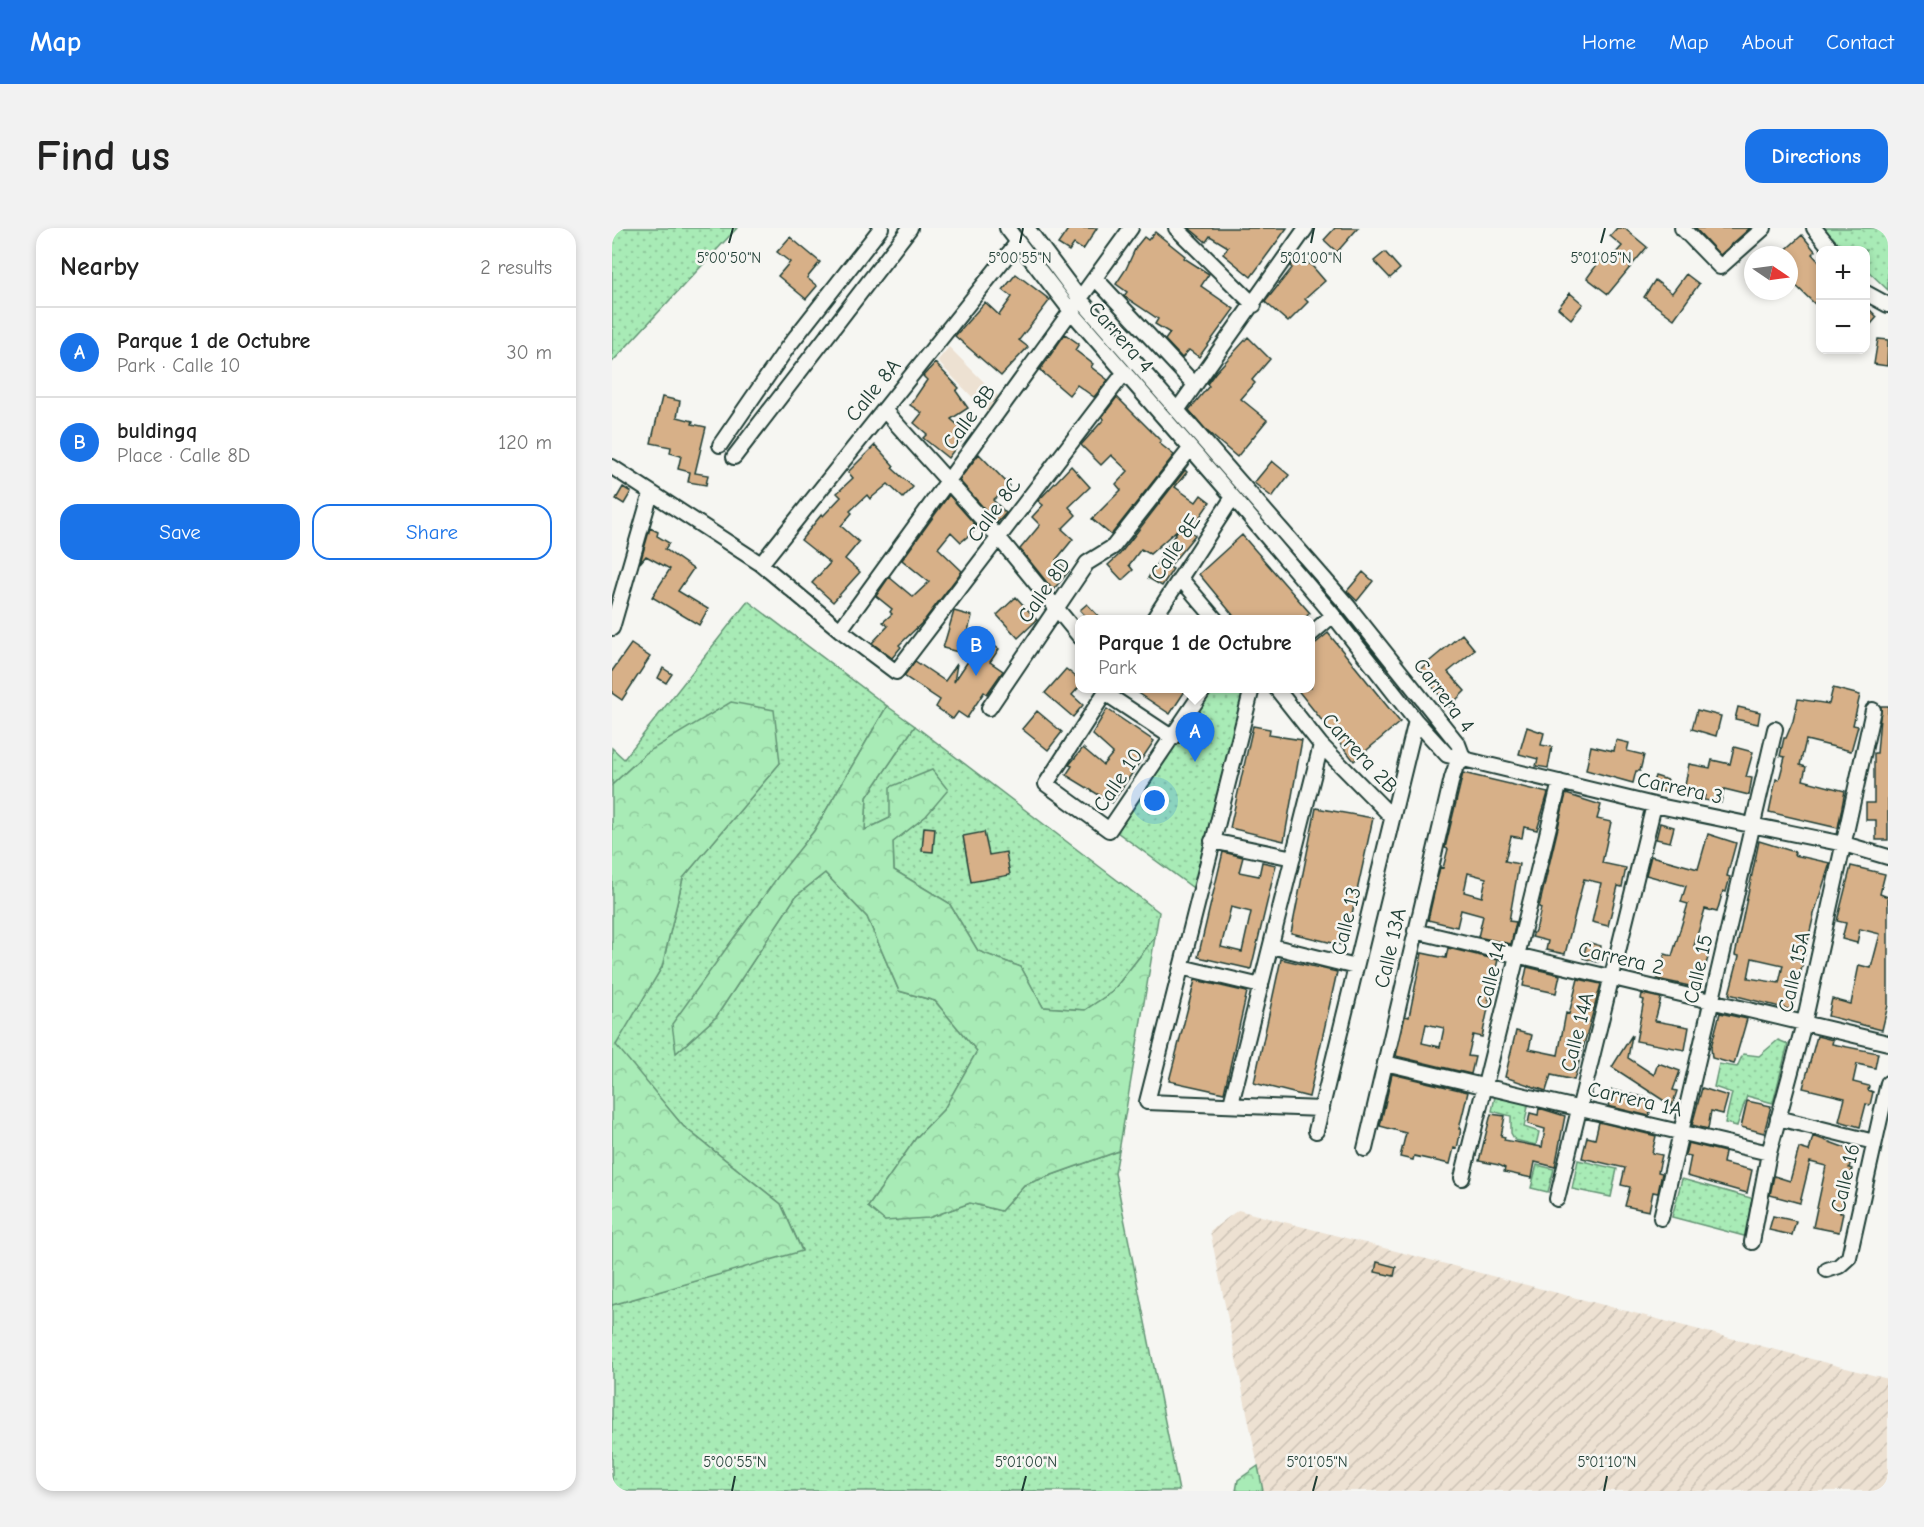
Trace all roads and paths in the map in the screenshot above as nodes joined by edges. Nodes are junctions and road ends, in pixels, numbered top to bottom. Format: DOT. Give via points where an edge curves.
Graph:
graph roads {
  1 [pos="881,228"];
  2 [pos="910,228"];
  3 [pos="1007,228"];
  4 [pos="1027,228"];
  5 [pos="1131,228"];
  6 [pos="1176,228"];
  7 [pos="1682,228"];
  8 [pos="1764,228"];
  9 [pos="1814,228"];
  10 [pos="1304,229"];
  11 [pos="1017,243"];
  12 [pos="1829,246"];
  13 [pos="842,278"];
  14 [pos="1095,278"];
  15 [pos="859,291"];
  16 [pos="1870,295"];
  17 [pos="1080,299"];
  18 [pos="1254,305"];
  19 [pos="1888,305"];
  20 [pos="1071,311"];
  21 [pos="788,348"];
  22 [pos="808,361"];
  23 [pos="1125,372"];
  24 [pos="1195,385"];
  25 [pos="1179,409"];
  26 [pos="884,411"];
  27 [pos="720,445"];
  28 [pos="1190,449"];
  29 [pos="734,457"];
  30 [pos="612,467"];
  31 [pos="947,482"];
  32 [pos="651,493"];
  33 [pos="1233,497"];
  34 [pos="999,538"];
  35 [pos="761,564"];
  36 [pos="1180,578"];
  37 [pos="1055,610"];
  38 [pos="1156,615"];
  39 [pos="1212,615"];
  40 [pos="1332,615"];
  41 [pos="612,628"];
  42 [pos="840,630"];
  43 [pos="1315,631"];
  44 [pos="1075,632"];
  45 [pos="1106,693"];
  46 [pos="1110,693"];
  47 [pos="1202,693"];
  48 [pos="1251,693"];
  49 [pos="1280,693"];
  50 [pos="989,708"];
  51 [pos="1873,710"];
  52 [pos="1416,720"];
  53 [pos="1774,729"];
  54 [pos="1173,738"];
  55 [pos="1321,745"];
  56 [pos="1464,760"];
  57 [pos="1560,782"];
  58 [pos="1654,805"];
  59 [pos="1392,817"];
  60 [pos="1752,825"];
  61 [pos="1212,841"];
  62 [pos="1844,844"];
  63 [pos="1888,857"];
  64 [pos="1293,858"];
  65 [pos="1415,931"];
  66 [pos="1271,946"];
  67 [pos="1517,955"];
  68 [pos="1181,967"];
  69 [pos="1356,967"];
  70 [pos="1611,978"];
  71 [pos="1261,986"];
  72 [pos="1712,1001"];
  73 [pos="1804,1023"];
  74 [pos="1888,1043"];
  75 [pos="1385,1063"];
  76 [pos="1888,1083"];
  77 [pos="1485,1085"];
  78 [pos="1231,1104"];
  79 [pos="1580,1108"];
  80 [pos="1322,1109"];
  81 [pos="1778,1118"];
  82 [pos="1316,1131"];
  83 [pos="1681,1132"];
  84 [pos="1874,1142"];
  85 [pos="1365,1149"];
  86 [pos="1769,1154"];
  87 [pos="1462,1178"];
  88 [pos="1557,1199"];
  89 [pos="1661,1218"];
  90 [pos="1752,1242"];
  91 [pos="1827,1270"];
  1 -- 13 [label="street"];
  2 -- 15 [label="street"];
  3 -- 11 [label="street, Carrera 4"];
  4 -- 17 [label="street, Carrera 4"];
  5 -- 14 [label="street, Calle 8B"];
  6 -- 18 [label="street"];
  7 -- 8 [label="street" via="1720,267"];
  9 -- 12 [label="street"];
  10 -- 18 [label="street"];
  11 -- 20 [label="street, Carrera 4"];
  11 -- 26 [label="street, Calle 8A"];
  13 -- 15 [label="street"];
  13 -- 21 [label="street"];
  14 -- 17 [label="street, Calle 8B"];
  14 -- 24 [label="street"];
  15 -- 22 [label="street"];
  16 -- 19 [label="street"];
  17 -- 20 [label="street, Calle 8B"];
  17 -- 25 [label="street, Carrera 4"];
  18 -- 24 [label="street"];
  20 -- 23 [label="street, Carrera 4"];
  20 -- 31 [label="street, Calle 8B"];
  21 -- 22 [label="street"];
  21 -- 27 [label="street"];
  22 -- 29 [label="street"];
  23 -- 28 [label="street, Carrera 4"];
  23 -- 34 [label="street, Calle 8C"];
  24 -- 25 [label="street"];
  25 -- 56 [label="street, Carrera 4" via="1355,615 1452,736"];
  26 -- 31 [label="street"];
  26 -- 35 [label="street, Calle 8A"];
  28 -- 33 [label="street, Carrera 4"];
  28 -- 37 [label="street, Calle 8D" via="1113,547 1088,563"];
  30 -- 32 [label="street"];
  31 -- 34 [label="street"];
  31 -- 42 [label="street, Calle 8B"];
  32 -- 35 [label="street"];
  32 -- 41 [label="street"];
  33 -- 36 [label="street, Calle 8E"];
  33 -- 40 [label="street, Carrera 4"];
  34 -- 37 [label="street"];
  34 -- 42 [label="street, Calle 8C" via="897,672"];
  35 -- 42 [label="street"];
  36 -- 38 [label="street, Calle 8E"];
  36 -- 39 [label="street"];
  37 -- 44 [label="street"];
  37 -- 50 [label="street, Calle 8D"];
  40 -- 43 [label="street"];
  40 -- 52 [label="street, Carrera 4"];
  45 -- 54 [label="street, Calle 10" via="1046,784 1109,830"];
  46 -- 54 [label="street"];
  47 -- 54 [label="street, Calle 10"];
  48 -- 61 [label="street"];
  49 -- 55 [label="street, Carrera 2B"];
  51 -- 62 [label="street, Calle 15A"];
  52 -- 56 [label="street, Carrera 4" via="1447,755"];
  52 -- 59 [label="street, Calle 13"];
  53 -- 60 [label="street, Calle 15"];
  55 -- 59 [label="street, Carrera 2B"];
  55 -- 64 [label="street"];
  56 -- 57 [label="street, Carrera 3"];
  56 -- 65 [label="street, Calle 13A" via="1456,766 1452,778"];
  57 -- 58 [label="street, Carrera 3"];
  57 -- 67 [label="street, Calle 14"];
  58 -- 60 [label="street, Carrera 3"];
  58 -- 70 [label="street, Calle 14A"];
  59 -- 69 [label="street, Calle 13"];
  60 -- 62 [label="street, Carrera 3"];
  60 -- 72 [label="street, Calle 15"];
  61 -- 64 [label="street"];
  61 -- 68 [label="street"];
  62 -- 63 [label="street, Carrera 3"];
  62 -- 73 [label="street, Calle 15A"];
  64 -- 66 [label="street"];
  65 -- 67 [label="street, Carrera 2"];
  65 -- 75 [label="street, Calle 13A"];
  66 -- 69 [label="street"];
  66 -- 71 [label="street"];
  67 -- 70 [label="street, Carrera 2"];
  67 -- 77 [label="street, Calle 14"];
  68 -- 71 [label="street"];
  68 -- 78 [label="street" via="1147,1102"];
  69 -- 80 [label="street, Calle 13"];
  70 -- 72 [label="street, Carrera 2"];
  70 -- 79 [label="street, Calle 14A"];
  71 -- 78 [label="street"];
  72 -- 73 [label="street, Carrera 2"];
  72 -- 83 [label="street, Calle 15"];
  73 -- 74 [label="street, Carrera 2"];
  73 -- 81 [label="street, Calle 15A"];
  75 -- 77 [label="street, Carrera 1A"];
  75 -- 85 [label="street, Calle 13A"];
  76 -- 84 [label="street, Calle 16"];
  77 -- 79 [label="street, Carrera 1A"];
  77 -- 87 [label="street, Calle 14"];
  78 -- 80 [label="street"];
  79 -- 83 [label="street, Carrera 1A"];
  79 -- 88 [label="street, Calle 14A"];
  80 -- 82 [label="street, Calle 13"];
  81 -- 84 [label="street"];
  81 -- 86 [label="street, Calle 15A"];
  83 -- 86 [label="street, Carrera 1A"];
  83 -- 89 [label="street, Calle 15"];
  84 -- 91 [label="street, Calle 16" via="1849,1257"];
  86 -- 90 [label="street, Calle 15A"];
}
